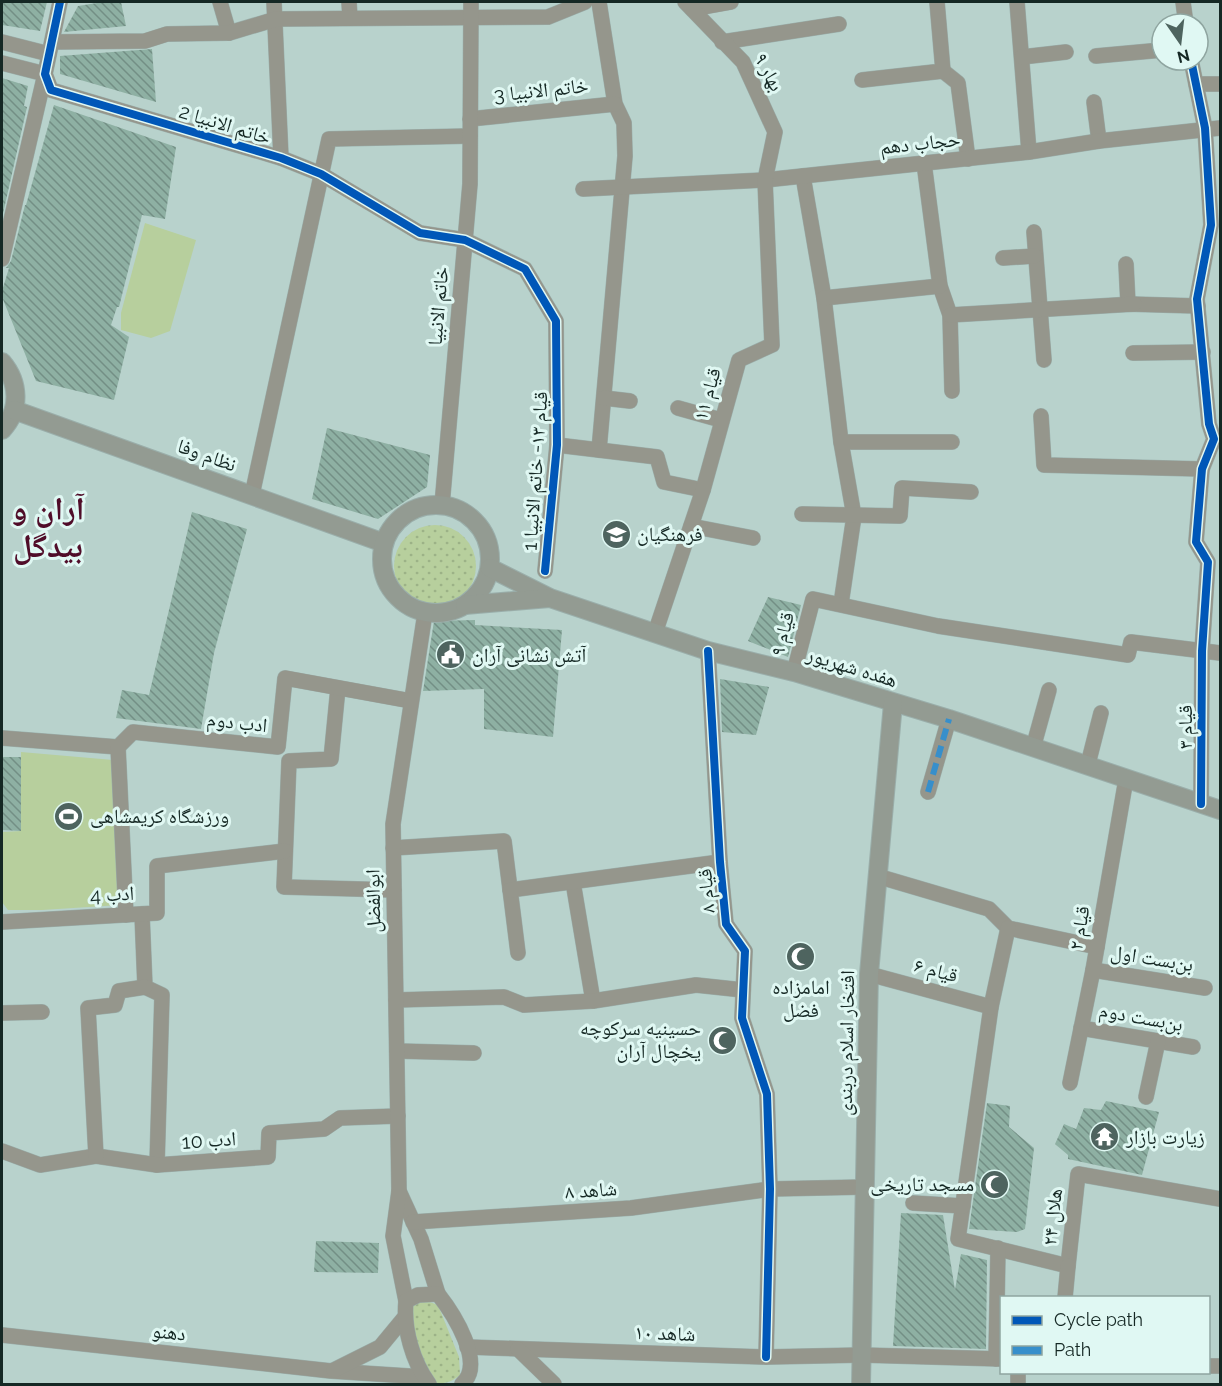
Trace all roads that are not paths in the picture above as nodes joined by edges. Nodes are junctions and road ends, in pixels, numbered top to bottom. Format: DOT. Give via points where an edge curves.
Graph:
graph roads {
  1 [pos="60,2"];
  2 [pos="220,2"];
  3 [pos="274,2"];
  4 [pos="349,2"];
  5 [pos="430,2"];
  6 [pos="585,2"];
  7 [pos="599,2"];
  8 [pos="731,2"];
  9 [pos="937,2"];
  10 [pos="1017,2"];
  11 [pos="688,5"];
  12 [pos="471,9"];
  13 [pos="433,17"];
  14 [pos="350,18"];
  15 [pos="276,19"];
  16 [pos="839,24"];
  17 [pos="229,33"];
  18 [pos="2,42"];
  19 [pos="722,42"];
  20 [pos="51,48"];
  21 [pos="1150,51"];
  22 [pos="1066,52"];
  23 [pos="1096,56"];
  24 [pos="1022,57"];
  25 [pos="2,63"];
  26 [pos="943,71"];
  27 [pos="1194,72"];
  28 [pos="45,74"];
  29 [pos="862,80"];
  30 [pos="1196,84"];
  31 [pos="1221,84"];
  32 [pos="1094,102"];
  33 [pos="615,104"];
  34 [pos="470,118"];
  35 [pos="1213,128"];
  36 [pos="470,136"];
  37 [pos="1099,141"];
  38 [pos="1029,152"];
  39 [pos="281,158"];
  40 [pos="968,159"];
  41 [pos="924,163"];
  42 [pos="321,174"];
  43 [pos="803,176"];
  44 [pos="765,180"];
  45 [pos="623,186"];
  46 [pos="583,189"];
  47 [pos="1034,232"];
  48 [pos="1215,233"];
  49 [pos="465,240"];
  50 [pos="1035,256"];
  51 [pos="1003,258"];
  52 [pos="2,259"];
  53 [pos="1126,264"];
  54 [pos="940,286"];
  55 [pos="824,298"];
  56 [pos="1134,304"];
  57 [pos="1198,306"];
  58 [pos="1041,310"];
  59 [pos="950,315"];
  60 [pos="1203,352"];
  61 [pos="1133,353"];
  62 [pos="1044,360"];
  63 [pos="4,361"];
  64 [pos="1204,371"];
  65 [pos="1221,371"];
  66 [pos="951,391"];
  67 [pos="604,398"];
  68 [pos="630,401"];
  69 [pos="678,408"];
  70 [pos="14,410"];
  71 [pos="1041,416"];
  72 [pos="721,420"];
  73 [pos="2,430"];
  74 [pos="841,442"];
  75 [pos="952,442"];
  76 [pos="557,445"];
  77 [pos="600,450"];
  78 [pos="1202,469"];
  79 [pos="703,490"];
  80 [pos="971,492"];
  81 [pos="252,495"];
  82 [pos="442,505"];
  83 [pos="802,514"];
  84 [pos="854,516"];
  85 [pos="691,526"];
  86 [pos="753,538"];
  87 [pos="384,543"];
  88 [pos="1214,562"];
  89 [pos="490,568"];
  90 [pos="545,571"];
  91 [pos="550,598"];
  92 [pos="841,604"];
  93 [pos="465,605"];
  94 [pos="425,613"];
  95 [pos="656,633"];
  96 [pos="708,651"];
  97 [pos="1202,651"];
  98 [pos="1221,653"];
  99 [pos="794,672"];
  100 [pos="338,688"];
  101 [pos="1049,690"];
  102 [pos="411,701"];
  103 [pos="892,703"];
  104 [pos="1101,713"];
  105 [pos="949,719"];
  106 [pos="2,738"];
  107 [pos="118,747"];
  108 [pos="278,747"];
  109 [pos="1034,748"];
  110 [pos="289,760"];
  111 [pos="1088,765"];
  112 [pos="1126,779"];
  113 [pos="928,792"];
  114 [pos="1201,804"];
  115 [pos="1221,810"];
  116 [pos="393,848"];
  117 [pos="285,851"];
  118 [pos="720,862"];
  119 [pos="877,876"];
  120 [pos="573,882"];
  121 [pos="394,890"];
  122 [pos="510,890"];
  123 [pos="134,914"];
  124 [pos="2,922"];
  125 [pos="1008,928"];
  126 [pos="1097,947"];
  127 [pos="518,952"];
  128 [pos="1093,970"];
  129 [pos="869,975"];
  130 [pos="145,987"];
  131 [pos="1205,988"];
  132 [pos="743,990"];
  133 [pos="396,1000"];
  134 [pos="593,1001"];
  135 [pos="991,1006"];
  136 [pos="42,1012"];
  137 [pos="2,1013"];
  138 [pos="1081,1028"];
  139 [pos="1158,1041"];
  140 [pos="1193,1047"];
  141 [pos="397,1051"];
  142 [pos="474,1053"];
  143 [pos="1070,1083"];
  144 [pos="1146,1097"];
  145 [pos="398,1116"];
  146 [pos="2,1151"];
  147 [pos="96,1156"];
  148 [pos="157,1165"];
  149 [pos="865,1187"];
  150 [pos="770,1189"];
  151 [pos="399,1191"];
  152 [pos="1221,1199"];
  153 [pos="913,1203"];
  154 [pos="963,1206"];
  155 [pos="413,1222"];
  156 [pos="998,1248"];
  157 [pos="1068,1266"];
  158 [pos="438,1294"];
  159 [pos="1065,1296"];
  160 [pos="406,1301"];
  161 [pos="404,1318"];
  162 [pos="2,1335"];
  163 [pos="467,1347"];
  164 [pos="518,1349"];
  165 [pos="862,1355"];
  166 [pos="766,1357"];
  167 [pos="999,1359"];
  168 [pos="331,1378"];
  169 [pos="426,1381"];
  170 [pos="466,1383"];
  171 [pos="554,1384"];
  172 [pos="861,1384"];
  1 -- 20 [label="street"];
  2 -- 17 [label="street"];
  3 -- 15 [label="street"];
  4 -- 14 [label="street"];
  5 -- 13 [label="street"];
  6 -- 12 [label="street" via="548,17"];
  7 -- 33 [label="street"];
  8 -- 11 [label="street"];
  9 -- 26 [label="street"];
  10 -- 24 [label="street"];
  11 -- 19 [label="street, بهار ۹"];
  12 -- 13 [label="street"];
  12 -- 34 [label="street, خاتم الانبیا"];
  13 -- 14 [label="street"];
  14 -- 15 [label="street"];
  15 -- 17 [label="street"];
  15 -- 39 [label="street"];
  16 -- 19 [label="street"];
  17 -- 20 [label="street" via="167,34 145,41"];
  18 -- 20 [label="street"];
  19 -- 44 [label="street, بهار ۹" via="743,62 775,132"];
  20 -- 28 [label="street"];
  21 -- 23 [label="street"];
  22 -- 24 [label="street"];
  24 -- 38 [label="street"];
  25 -- 28 [label="street"];
  26 -- 29 [label="street"];
  26 -- 40 [label="street" via="958,83"];
  27 -- 30 [label="street"];
  28 -- 39 [label="street, خاتم الانبیا 2" via="51,90"];
  28 -- 52 [label="street"];
  30 -- 31 [label="street"];
  30 -- 35 [label="street"];
  32 -- 37 [label="street"];
  33 -- 34 [label="street, خاتم الانبیا 3"];
  33 -- 45 [label="street" via="624,123"];
  34 -- 36 [label="street, خاتم الانبیا"];
  35 -- 37 [label="street, حجاب دهم"];
  35 -- 48 [label="street" via="1211,225"];
  36 -- 42 [label="street" via="329,139"];
  36 -- 49 [label="street, خاتم الانبیا"];
  37 -- 38 [label="street, حجاب دهم"];
  38 -- 40 [label="street, حجاب دهم"];
  39 -- 42 [label="street, خاتم الانبیا 2"];
  40 -- 41 [label="street, حجاب دهم"];
  41 -- 43 [label="street, حجاب دهم"];
  41 -- 54 [label="street"];
  42 -- 49 [label="street, خاتم الانبیا 2" via="420,233"];
  42 -- 81 [label="street"];
  43 -- 44 [label="street, حجاب دهم"];
  43 -- 55 [label="street"];
  44 -- 45 [label="street, حجاب دهم"];
  44 -- 72 [label="street, قیام ۱۱" via="772,345 740,360"];
  45 -- 46 [label="street, حجاب دهم"];
  45 -- 67 [label="street"];
  47 -- 50 [label="street"];
  48 -- 57 [label="street"];
  49 -- 76 [label="street, قیام ۱۳- خاتم الانبیا 1" via="525,269 556,321"];
  49 -- 82 [label="street, خاتم الانبیا"];
  50 -- 51 [label="street"];
  50 -- 58 [label="street"];
  53 -- 56 [label="street" via="1128,304"];
  54 -- 55 [label="street"];
  54 -- 59 [label="street"];
  55 -- 74 [label="street"];
  56 -- 57 [label="street"];
  56 -- 58 [label="street"];
  57 -- 60 [label="street"];
  58 -- 59 [label="street"];
  58 -- 62 [label="street"];
  59 -- 66 [label="street"];
  60 -- 61 [label="street"];
  60 -- 64 [label="street"];
  63 -- 70 [label="main road" via="14,382"];
  64 -- 65 [label="street"];
  64 -- 78 [label="street" via="1214,439"];
  67 -- 68 [label="street"];
  67 -- 77 [label="street"];
  69 -- 72 [label="street"];
  70 -- 73 [label="main road"];
  70 -- 81 [label="main road, نظام وفا"];
  71 -- 78 [label="street" via="1044,465"];
  72 -- 79 [label="street, قیام ۱۱"];
  74 -- 75 [label="street"];
  74 -- 84 [label="street"];
  76 -- 77 [label="street"];
  76 -- 90 [label="street, قیام ۱۳- خاتم الانبیا 1"];
  77 -- 79 [label="street" via="657,457 664,482"];
  78 -- 88 [label="street" via="1197,542"];
  79 -- 85 [label="street, قیام ۱۱"];
  80 -- 84 [label="street" via="902,488 900,516"];
  81 -- 87 [label="main road, نظام وفا"];
  82 -- 87 [label="main road" via="423,506 406,513"];
  82 -- 89 [label="main road" via="474,520 485,534"];
  83 -- 84 [label="street"];
  84 -- 92 [label="street"];
  85 -- 86 [label="street"];
  85 -- 95 [label="street, قیام ۱۱"];
  87 -- 94 [label="main road" via="381,561 385,579 408,606"];
  88 -- 97 [label="street, قیام ۳"];
  89 -- 91 [label="main road"];
  89 -- 93 [label="main road" via="484,585"];
  91 -- 93 [label="main road, هفده شهریور"];
  91 -- 95 [label="main road, هفده شهریور"];
  92 -- 97 [label="street" via="938,626 1128,655 1131,642"];
  92 -- 99 [label="street, قیام ۹" via="813,599"];
  93 -- 94 [label="main road" via="442,614"];
  94 -- 102 [label="street, ابوالفضل"];
  95 -- 96 [label="main road, هفده شهریور"];
  96 -- 99 [label="main road, هفده شهریور"];
  96 -- 118 [label="street, قیام ۸"];
  97 -- 98 [label="street"];
  97 -- 114 [label="street, قیام ۳"];
  99 -- 103 [label="main road, هفده شهریور"];
  100 -- 102 [label="street, ادب دوم"];
  100 -- 108 [label="street, ادب دوم" via="285,678"];
  100 -- 110 [label="street" via="330,759"];
  101 -- 109 [label="street"];
  102 -- 116 [label="street, ابوالفضل"];
  103 -- 105 [label="main road, هفده شهریور"];
  103 -- 119 [label="main road, افتخار اسلام دربندی"];
  104 -- 111 [label="street"];
  105 -- 109 [label="main road, هفده شهریور"];
  105 -- 113 [label="street"];
  106 -- 107 [label="street"];
  107 -- 108 [label="street, ادب دوم" via="133,732"];
  107 -- 123 [label="street"];
  108 -- 110 [label="street"];
  109 -- 111 [label="main road, هفده شهریور"];
  110 -- 117 [label="street"];
  111 -- 112 [label="main road, هفده شهریور"];
  112 -- 114 [label="main road, هفده شهریور"];
  112 -- 126 [label="street, قیام ۲"];
  114 -- 115 [label="main road, هفده شهریور"];
  116 -- 121 [label="street, ابوالفضل"];
  116 -- 122 [label="street" via="504,841"];
  117 -- 121 [label="street" via="284,887"];
  117 -- 123 [label="street, ادب 4" via="157,866 158,913"];
  118 -- 120 [label="street"];
  118 -- 132 [label="street, قیام ۸" via="726,924 745,951"];
  119 -- 125 [label="street" via="989,909"];
  119 -- 129 [label="main road, افتخار اسلام دربندی"];
  120 -- 122 [label="street"];
  120 -- 134 [label="street"];
  121 -- 133 [label="street, ابوالفضل"];
  122 -- 127 [label="street"];
  123 -- 124 [label="street, ادب 4"];
  123 -- 130 [label="street"];
  125 -- 126 [label="street"];
  125 -- 135 [label="street"];
  126 -- 128 [label="street, قیام ۲"];
  128 -- 131 [label="street, بن‌بست اول"];
  128 -- 138 [label="street, قیام ۲"];
  129 -- 135 [label="street, قیام ۶"];
  129 -- 149 [label="main road, افتخار اسلام دربندی"];
  130 -- 147 [label="street" via="119,991 115,1005 88,1008"];
  130 -- 148 [label="street" via="162,995"];
  132 -- 134 [label="street" via="696,985"];
  132 -- 150 [label="street, قیام ۸" via="742,1018 767,1094"];
  133 -- 134 [label="street" via="504,997 524,1005"];
  133 -- 141 [label="street, ابوالفضل"];
  135 -- 154 [label="street"];
  136 -- 137 [label="street"];
  138 -- 139 [label="street, بن‌بست دوم"];
  138 -- 143 [label="street, قیام ۲"];
  139 -- 140 [label="street, بن‌بست دوم"];
  139 -- 144 [label="street"];
  141 -- 142 [label="street"];
  141 -- 145 [label="street, ابوالفضل"];
  145 -- 148 [label="street, ادب 10" via="340,1118 324,1129 269,1133 268,1157"];
  145 -- 151 [label="street, ابوالفضل"];
  146 -- 147 [label="street, ادب 10" via="40,1165"];
  147 -- 148 [label="street, ادب 10"];
  149 -- 150 [label="street, شاهد ۸"];
  149 -- 165 [label="main road, افتخار اسلام دربندی"];
  150 -- 155 [label="street, شاهد ۸" via="631,1208"];
  150 -- 166 [label="street, قیام ۸"];
  151 -- 155 [label="street"];
  151 -- 160 [label="street, ابوالفضل" via="393,1236"];
  152 -- 157 [label="street, هلال ۲۴" via="1078,1174"];
  153 -- 154 [label="street"];
  154 -- 156 [label="street, هلال ۲۴" via="958,1239"];
  155 -- 158 [label="street"];
  156 -- 157 [label="street, هلال ۲۴"];
  156 -- 167 [label="street"];
  157 -- 159 [label="street"];
  158 -- 160 [label="street" via="418,1295"];
  158 -- 163 [label="street"];
  160 -- 161 [label="street, ابوالفضل"];
  161 -- 168 [label="street" via="380,1347"];
  161 -- 169 [label="street" via="413,1353"];
  162 -- 168 [label="street, دهنو"];
  163 -- 164 [label="street, شاهد ۱۰"];
  163 -- 170 [label="street" via="471,1372"];
  164 -- 166 [label="street, شاهد ۱۰"];
  164 -- 171 [label="street"];
  165 -- 166 [label="street, شاهد ۱۰"];
  165 -- 167 [label="street, شاهد ۱۰"];
  165 -- 172 [label="main road, افتخار اسلام دربندی"];
  168 -- 169 [label="street, دهنو"];
}
